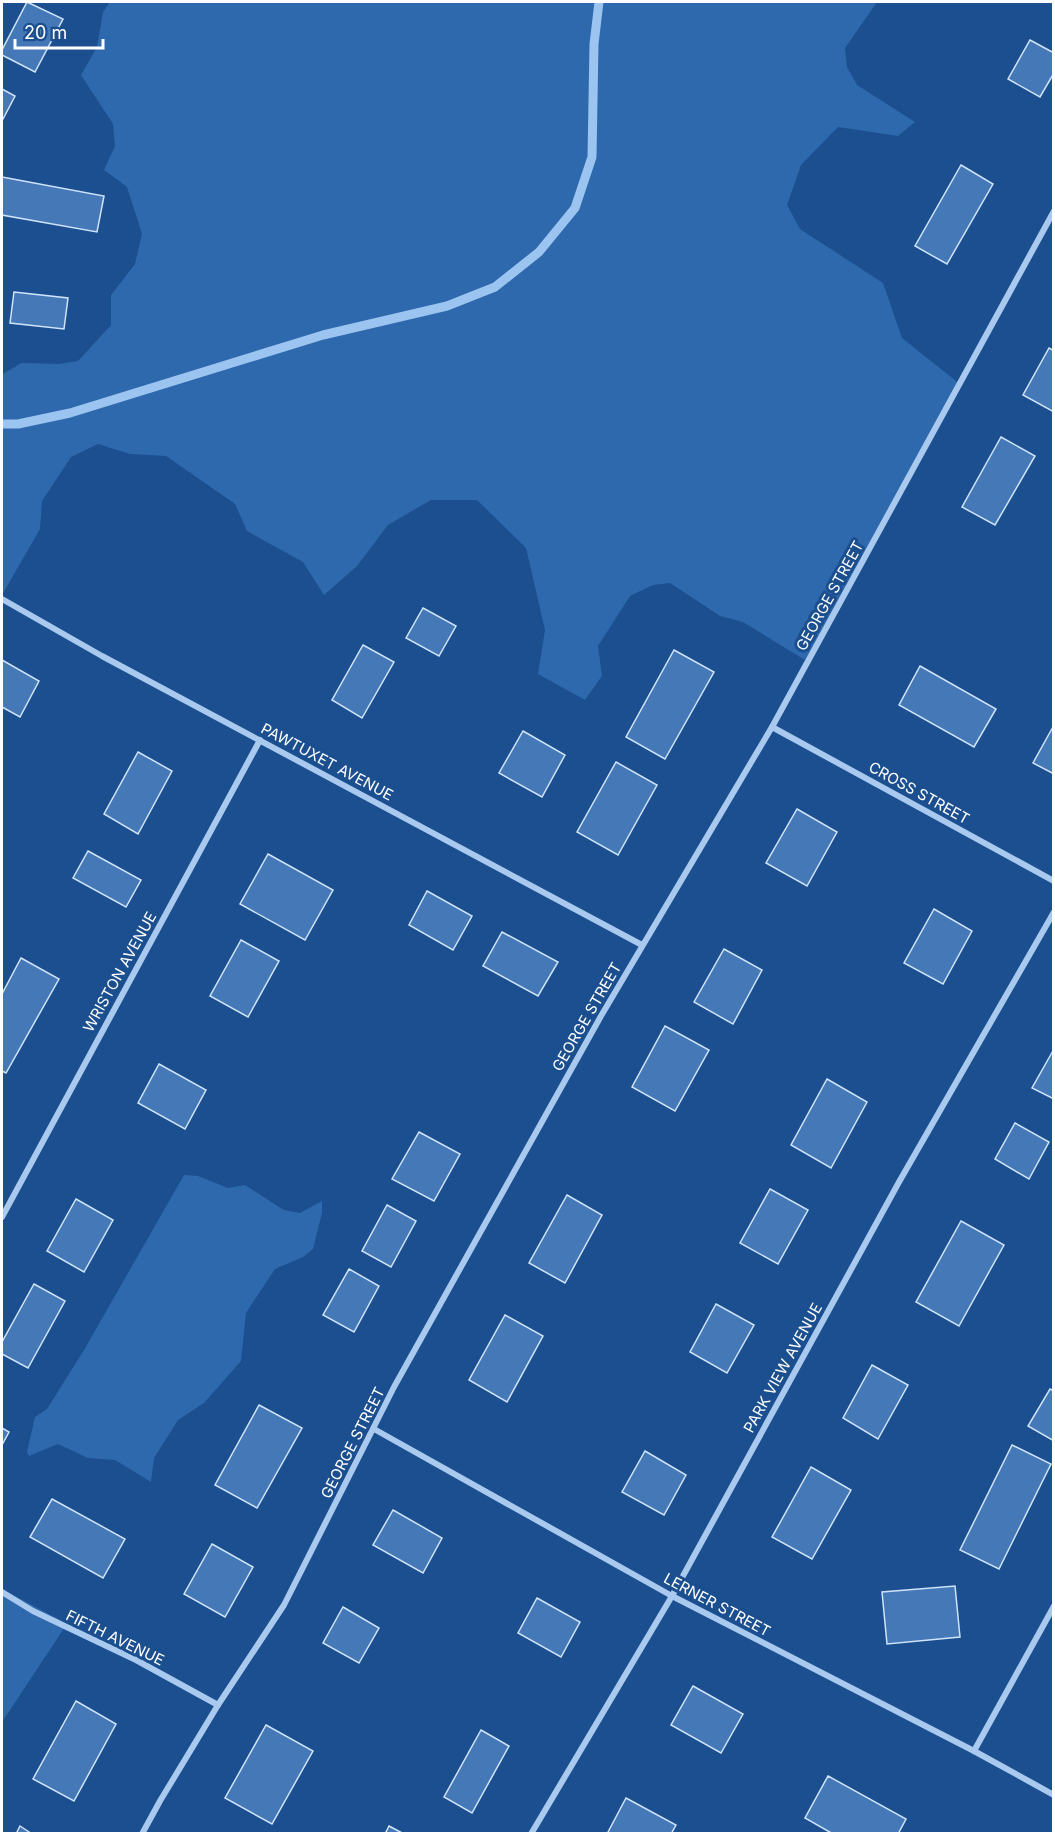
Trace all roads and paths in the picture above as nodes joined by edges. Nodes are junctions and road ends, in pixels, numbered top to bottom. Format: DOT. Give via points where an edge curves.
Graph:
graph roads {
  1 [pos="1053,211"];
  2 [pos="2,599"];
  3 [pos="772,727"];
  4 [pos="260,740"];
  5 [pos="1053,881"];
  6 [pos="1053,912"];
  7 [pos="642,945"];
  8 [pos="2,1217"];
  9 [pos="374,1429"];
  10 [pos="2,1592"];
  11 [pos="672,1596"];
  12 [pos="1053,1606"];
  13 [pos="218,1706"];
  14 [pos="974,1751"];
  15 [pos="1053,1795"];
  16 [pos="142,1833"];
  17 [pos="531,1833"];
  1 -- 3 [label="street, GEORGE STREET"];
  2 -- 4 [label="street, PAWTUXET AVENUE"];
  3 -- 5 [label="street, CROSS STREET"];
  3 -- 7 [label="street, GEORGE STREET"];
  4 -- 7 [label="street, PAWTUXET AVENUE"];
  4 -- 8 [label="street, WRISTON AVENUE"];
  6 -- 11 [label="street, PARK VIEW AVENUE" via="899,1182"];
  7 -- 9 [label="street, GEORGE STREET"];
  9 -- 11 [label="street, LERNER STREET"];
  9 -- 13 [label="street, GEORGE STREET" via="284,1605"];
  10 -- 13 [label="street, FIFTH AVENUE"];
  11 -- 14 [label="street, LERNER STREET"];
  11 -- 17 [label="street, PARK VIEW AVENUE"];
  12 -- 14 [label="street"];
  13 -- 16 [label="street, GEORGE STREET"];
  14 -- 15 [label="street, LERNER STREET"];
}
